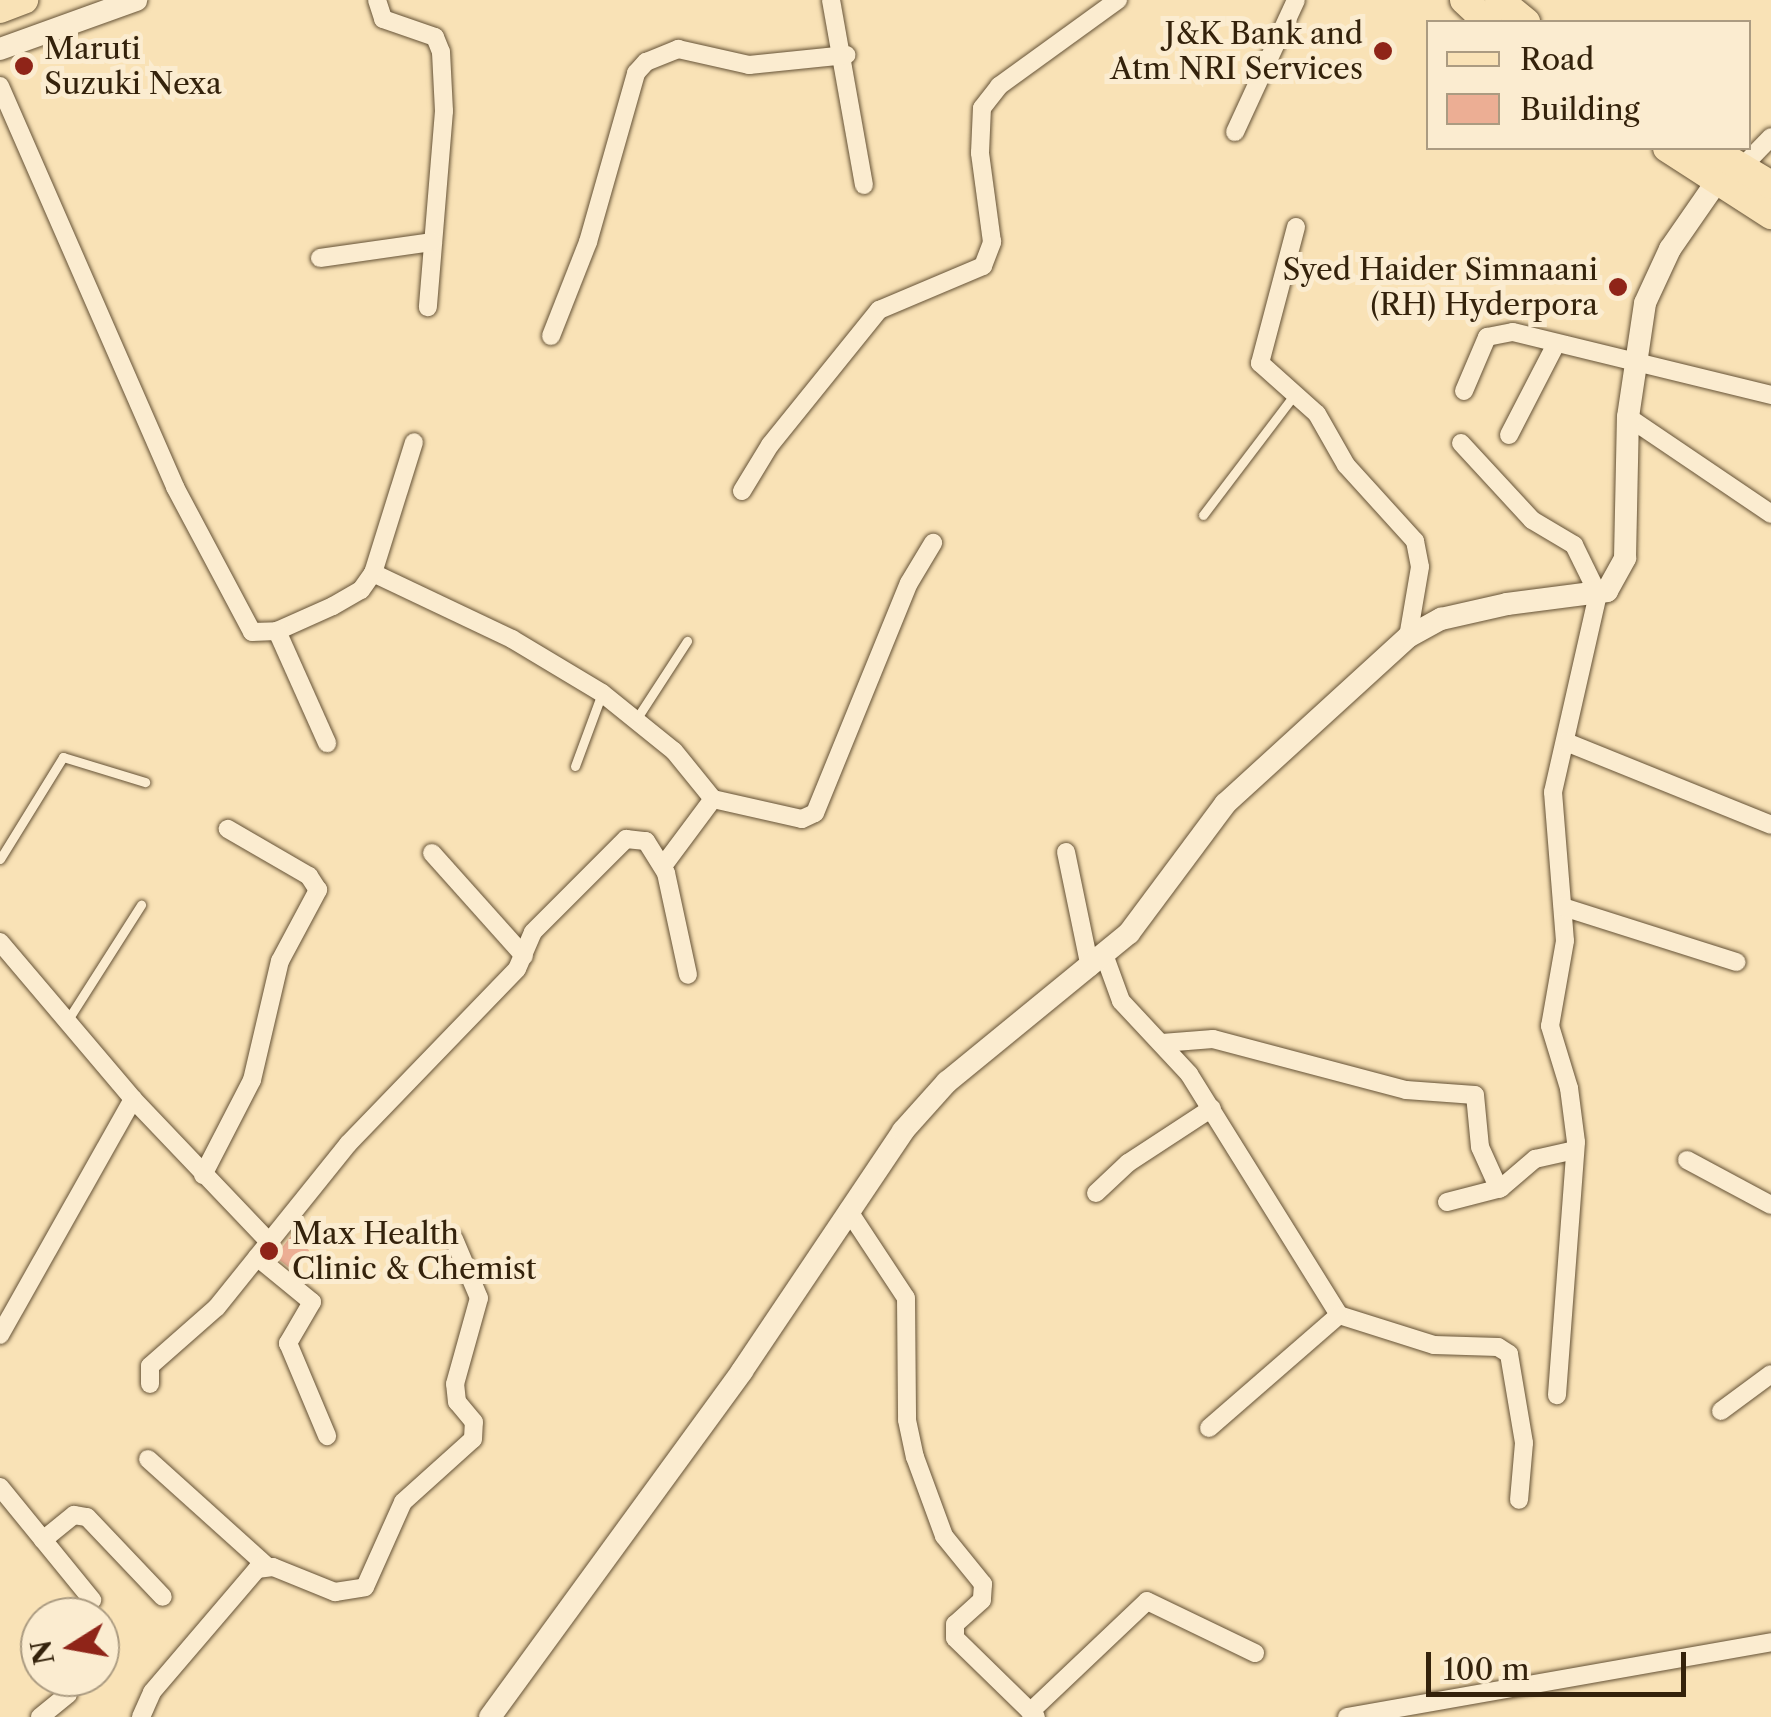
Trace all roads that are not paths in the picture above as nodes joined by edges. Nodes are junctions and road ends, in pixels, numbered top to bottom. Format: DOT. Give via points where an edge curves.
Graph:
graph roads {
  1 [pos="24,0"];
  2 [pos="136,0"];
  3 [pos="377,0"];
  4 [pos="831,0"];
  5 [pos="1118,0"];
  6 [pos="1296,0"];
  7 [pos="1464,0"];
  8 [pos="1498,0"];
  9 [pos="0,9"];
  10 [pos="1486,20"];
  11 [pos="1523,20"];
  12 [pos="0,48"];
  13 [pos="846,55"];
  14 [pos="0,86"];
  15 [pos="1235,132"];
  16 [pos="1673,150"];
  17 [pos="1749,150"];
  18 [pos="1725,164"];
  19 [pos="864,185"];
  20 [pos="1771,185"];
  21 [pos="1771,215"];
  22 [pos="1296,227"];
  23 [pos="433,242"];
  24 [pos="320,258"];
  25 [pos="428,307"];
  26 [pos="550,336"];
  27 [pos="1556,344"];
  28 [pos="1632,362"];
  29 [pos="1464,390"];
  30 [pos="1296,393"];
  31 [pos="1771,395"];
  32 [pos="1628,417"];
  33 [pos="1509,435"];
  34 [pos="414,442"];
  35 [pos="1461,443"];
  36 [pos="742,491"];
  37 [pos="1771,514"];
  38 [pos="1203,516"];
  39 [pos="933,543"];
  40 [pos="373,573"];
  41 [pos="1598,594"];
  42 [pos="278,630"];
  43 [pos="1408,637"];
  44 [pos="687,640"];
  45 [pos="602,693"];
  46 [pos="637,718"];
  47 [pos="327,742"];
  48 [pos="1566,742"];
  49 [pos="575,766"];
  50 [pos="145,782"];
  51 [pos="713,799"];
  52 [pos="1771,825"];
  53 [pos="228,829"];
  54 [pos="1066,852"];
  55 [pos="432,853"];
  56 [pos="0,859"];
  57 [pos="662,866"];
  58 [pos="141,905"];
  59 [pos="1563,907"];
  60 [pos="0,942"];
  61 [pos="524,956"];
  62 [pos="1736,962"];
  63 [pos="1097,963"];
  64 [pos="688,975"];
  65 [pos="67,1021"];
  66 [pos="1162,1043"];
  67 [pos="133,1099"];
  68 [pos="1212,1108"];
  69 [pos="1575,1150"];
  70 [pos="1687,1160"];
  71 [pos="203,1176"];
  72 [pos="1499,1189"];
  73 [pos="1096,1193"];
  74 [pos="1447,1202"];
  75 [pos="1771,1205"];
  76 [pos="848,1210"];
  77 [pos="454,1240"];
  78 [pos="263,1250"];
  79 [pos="1339,1315"];
  80 [pos="0,1335"];
  81 [pos="1771,1374"];
  82 [pos="150,1384"];
  83 [pos="1557,1396"];
  84 [pos="1721,1412"];
  85 [pos="1210,1428"];
  86 [pos="327,1436"];
  87 [pos="148,1459"];
  88 [pos="0,1488"];
  89 [pos="1519,1500"];
  90 [pos="43,1540"];
  91 [pos="268,1566"];
  92 [pos="90,1597"];
  93 [pos="163,1597"];
  94 [pos="1771,1642"];
  95 [pos="1255,1653"];
  96 [pos="64,1697"];
  97 [pos="1033,1715"];
  98 [pos="40,1717"];
  99 [pos="141,1717"];
  100 [pos="490,1717"];
  101 [pos="1347,1717"];
  1 -- 9 [label="main road"];
  2 -- 12 [label="street"];
  3 -- 23 [label="street" via="384,18 440,44 444,111"];
  4 -- 13 [label="street"];
  5 -- 36 [label="street" via="999,86 982,108 992,242 984,266 879,310 770,445"];
  6 -- 15 [label="street"];
  7 -- 10 [label="main road"];
  8 -- 11 [label="main road"];
  13 -- 19 [label="street"];
  13 -- 26 [label="street" via="749,65 678,50 646,62 636,73 588,242"];
  14 -- 42 [label="street" via="174,488 245,623 257,635"];
  16 -- 18 [label="main road"];
  17 -- 18 [label="street"];
  18 -- 20 [label="main road"];
  18 -- 21 [label="main road"];
  18 -- 28 [label="street" via="1670,249 1646,304"];
  22 -- 30 [label="street" via="1260,363"];
  23 -- 24 [label="street"];
  23 -- 25 [label="street"];
  27 -- 28 [label="street"];
  27 -- 29 [label="street" via="1513,332 1488,337"];
  27 -- 33 [label="street"];
  28 -- 31 [label="street"];
  28 -- 32 [label="street"];
  30 -- 38 [label="lane"];
  30 -- 43 [label="street" via="1373,498 1415,541 1420,566"];
  32 -- 37 [label="street"];
  32 -- 41 [label="street" via="1626,558"];
  34 -- 40 [label="street"];
  35 -- 41 [label="street" via="1532,520 1574,545"];
  39 -- 51 [label="street" via="909,583 815,813 802,819"];
  40 -- 42 [label="street" via="350,598"];
  40 -- 45 [label="street" via="512,639"];
  41 -- 43 [label="street" via="1442,619"];
  41 -- 48 [label="street"];
  42 -- 47 [label="street"];
  43 -- 63 [label="street" via="1224,804 1152,905"];
  44 -- 46 [label="lane"];
  45 -- 46 [label="street"];
  45 -- 49 [label="lane"];
  46 -- 51 [label="street"];
  48 -- 52 [label="street"];
  48 -- 59 [label="street" via="1553,792"];
  50 -- 56 [label="lane" via="62,757"];
  51 -- 57 [label="street"];
  53 -- 71 [label="street" via="309,876 318,890 280,960 252,1080"];
  54 -- 63 [label="street"];
  55 -- 61 [label="street"];
  57 -- 61 [label="street" via="646,841 626,839 533,932"];
  57 -- 64 [label="street"];
  58 -- 65 [label="lane"];
  59 -- 62 [label="street"];
  59 -- 69 [label="street" via="1565,941 1550,1026 1569,1088"];
  60 -- 65 [label="street"];
  61 -- 78 [label="street" via="348,1144"];
  63 -- 66 [label="street"];
  63 -- 76 [label="street" via="946,1082"];
  65 -- 67 [label="street"];
  66 -- 68 [label="street"];
  66 -- 72 [label="street" via="1213,1038 1406,1090 1474,1096 1480,1147"];
  67 -- 71 [label="street"];
  67 -- 80 [label="street"];
  68 -- 73 [label="street"];
  68 -- 79 [label="street"];
  69 -- 72 [label="street" via="1535,1159"];
  69 -- 83 [label="street"];
  70 -- 75 [label="street"];
  71 -- 78 [label="street"];
  72 -- 74 [label="street"];
  76 -- 97 [label="street" via="906,1298 907,1420 914,1456 944,1536 984,1591 955,1624 954,1638"];
  76 -- 100 [label="street" via="742,1371"];
  77 -- 91 [label="street" via="479,1298 455,1384 457,1402 474,1422 474,1440 403,1502 365,1587 335,1592"];
  78 -- 82 [label="street" via="205,1320 150,1366"];
  78 -- 86 [label="street" via="312,1302 288,1343"];
  79 -- 85 [label="street"];
  79 -- 89 [label="street" via="1434,1345 1505,1348 1524,1443"];
  81 -- 84 [label="street"];
  87 -- 91 [label="street"];
  88 -- 90 [label="street"];
  90 -- 92 [label="street"];
  90 -- 93 [label="street" via="74,1515 87,1516"];
  91 -- 99 [label="street" via="249,1575 152,1692"];
  94 -- 101 [label="street"];
  95 -- 97 [label="street" via="1146,1601"];
  96 -- 98 [label="street"];
}
